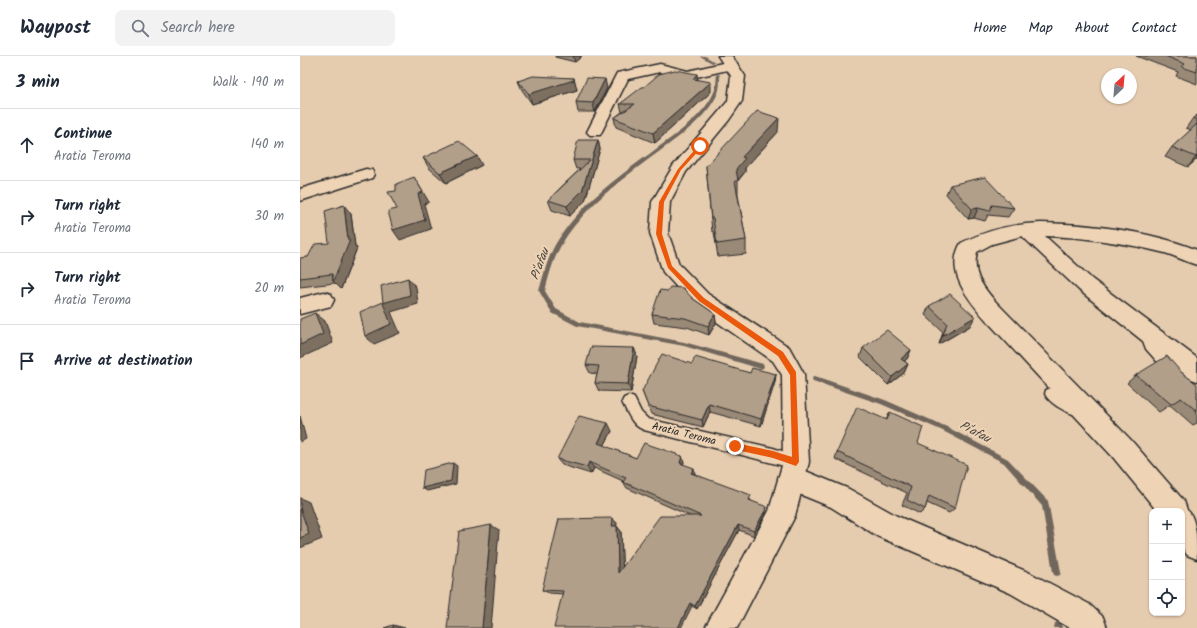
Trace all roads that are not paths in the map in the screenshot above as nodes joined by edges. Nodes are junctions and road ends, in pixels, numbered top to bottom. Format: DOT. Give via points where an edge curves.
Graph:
graph roads {
  1 [pos="728,61"];
  2 [pos="595,132"];
  3 [pos="366,174"];
  4 [pos="300,195"];
  5 [pos="1027,230"];
  6 [pos="1197,258"];
  7 [pos="324,300"];
  8 [pos="300,306"];
  9 [pos="1145,330"];
  10 [pos="1197,371"];
  11 [pos="1175,375"];
  12 [pos="1051,394"];
  13 [pos="629,402"];
  14 [pos="1101,426"];
  15 [pos="793,470"];
  16 [pos="1172,508"];
  17 [pos="1185,527"];
  18 [pos="1197,545"];
  19 [pos="720,628"];
  20 [pos="1092,628"];
  1 -- 2 [label="street" via="688,75 660,68 622,76"];
  1 -- 15 [label="street" via="738,76 735,102 679,170 661,202 659,234 670,267 680,278 702,300 781,354 793,374"];
  3 -- 4 [label="street"];
  5 -- 6 [label="street" via="1092,233 1156,244"];
  5 -- 9 [label="street" via="1086,285"];
  5 -- 14 [label="street" via="1008,231 984,238 968,248 964,262 968,280 989,308"];
  7 -- 8 [label="street"];
  9 -- 10 [label="street"];
  9 -- 11 [label="lane" via="1150,345"];
  12 -- 14 [label="lane"];
  13 -- 15 [label="lane, Aratia Teroma" via="636,416 644,424 773,454"];
  14 -- 16 [label="street" via="1129,454"];
  15 -- 19 [label="street" via="781,516"];
  15 -- 20 [label="street" via="887,526 1020,583 1078,615"];
  17 -- 18 [label="street"];
}
